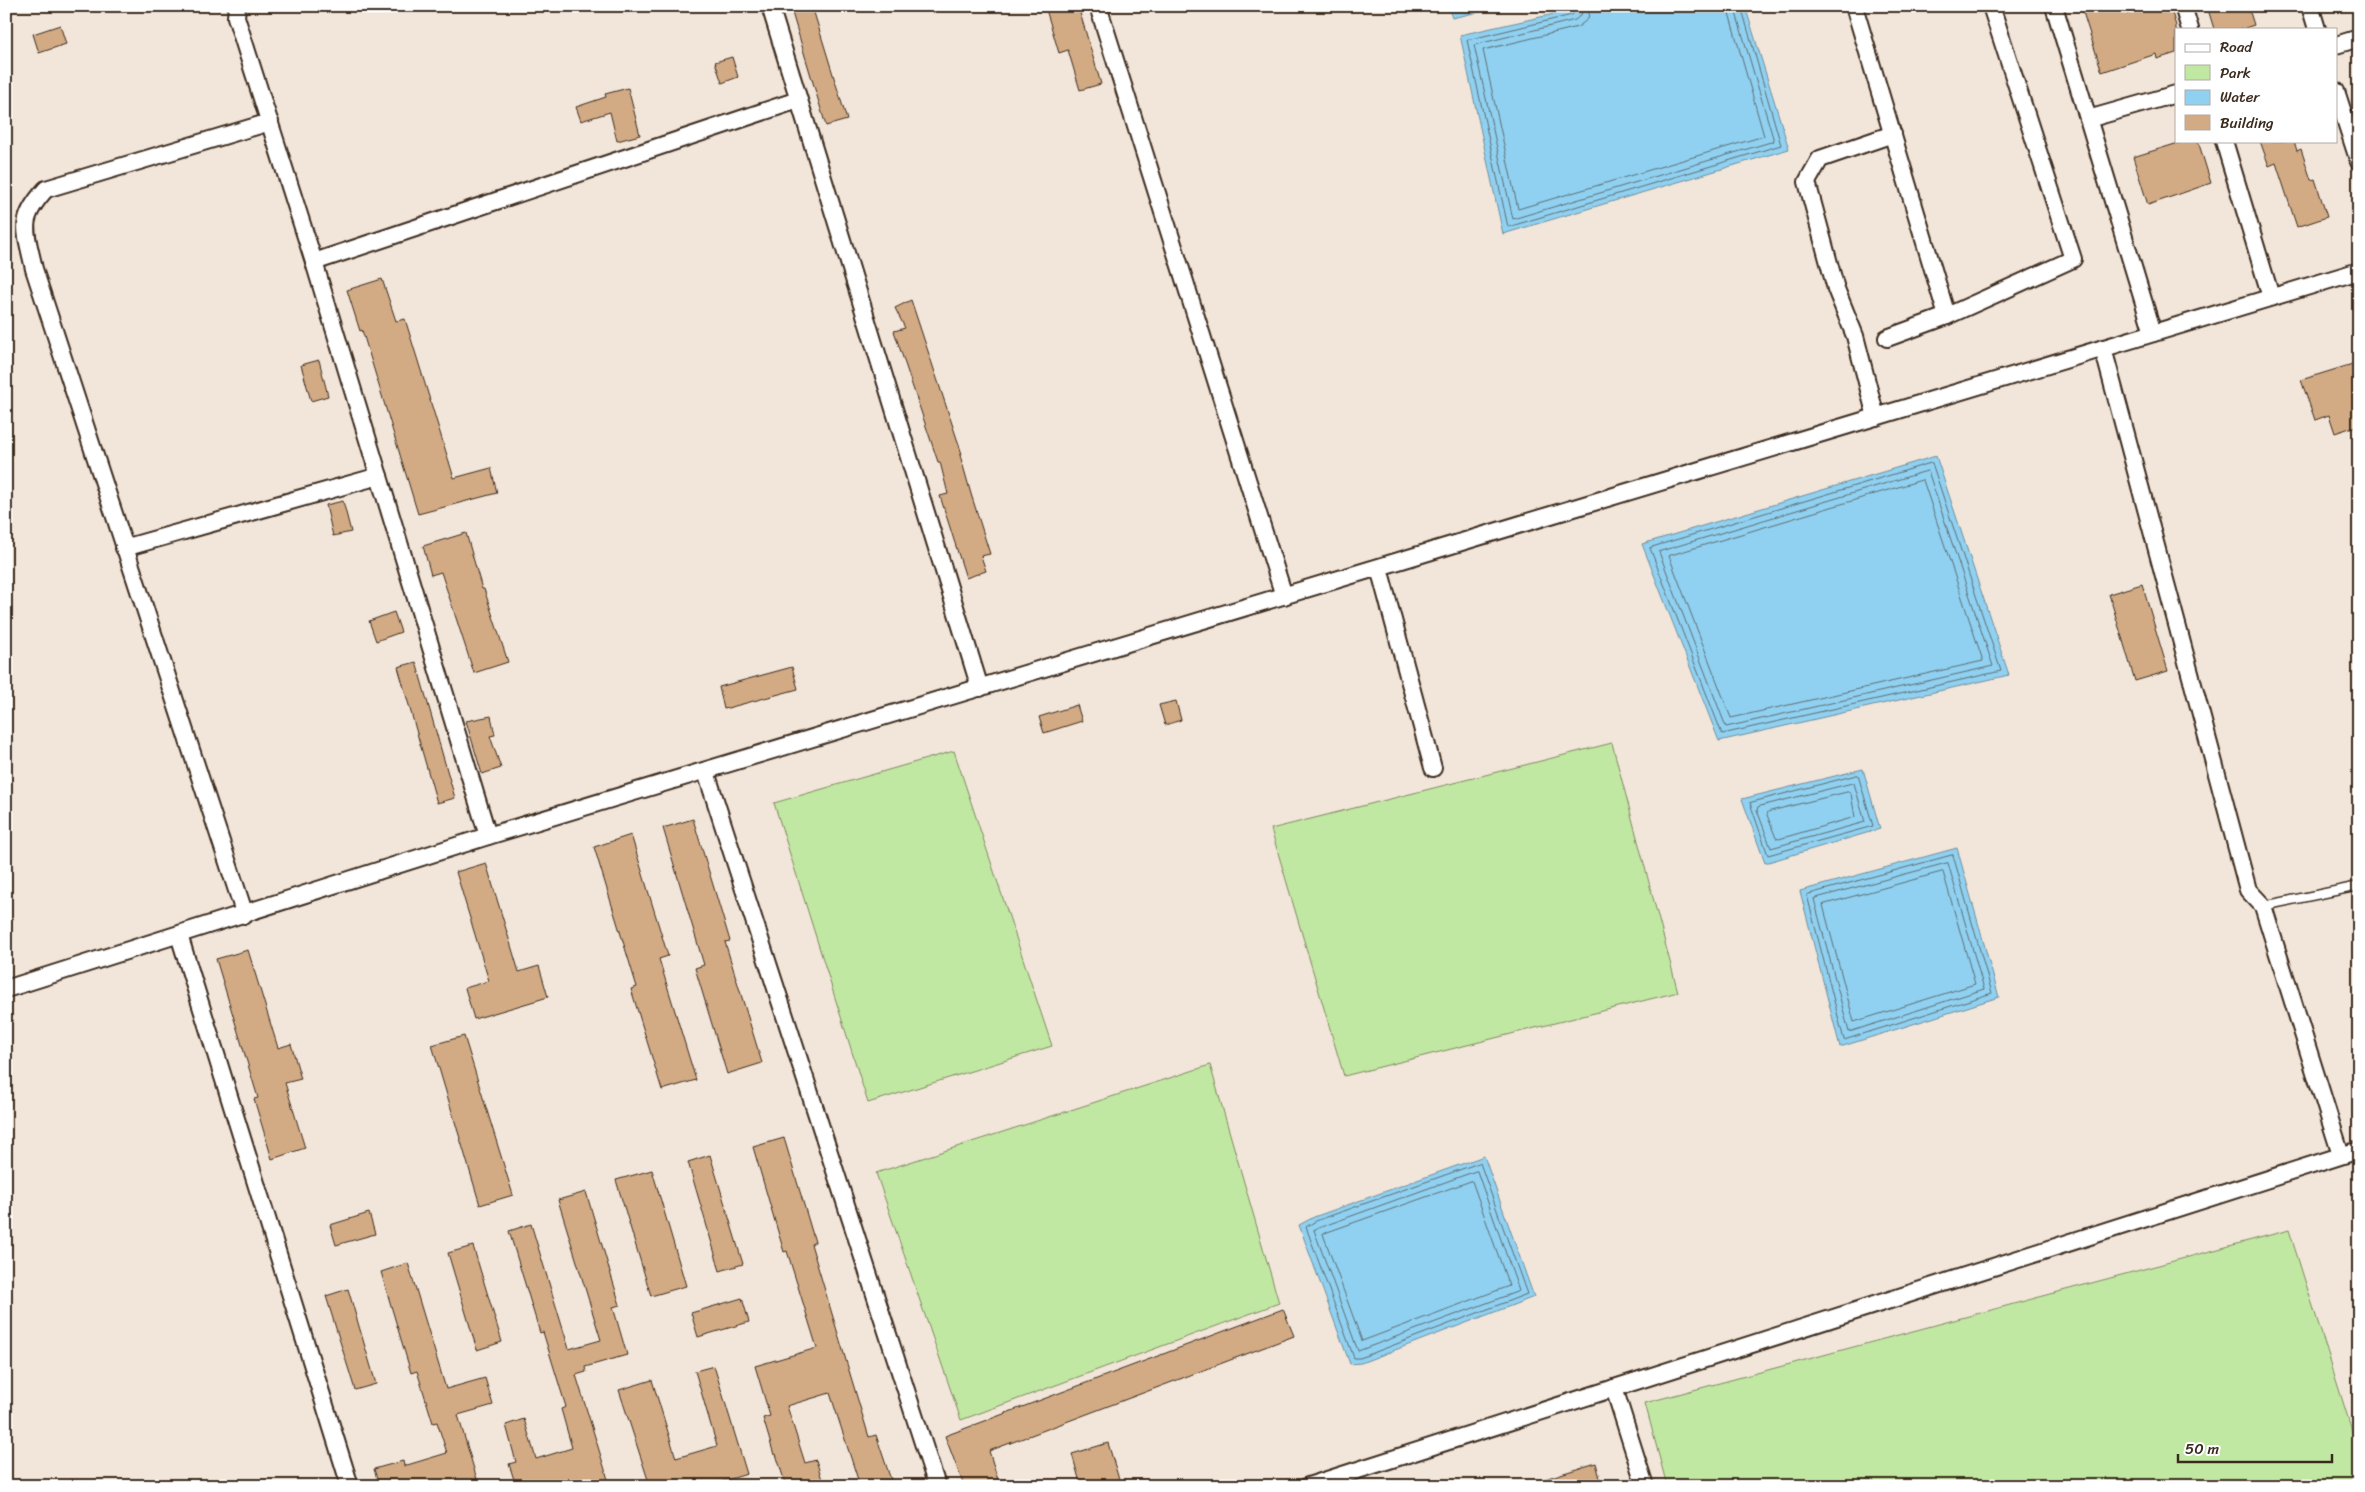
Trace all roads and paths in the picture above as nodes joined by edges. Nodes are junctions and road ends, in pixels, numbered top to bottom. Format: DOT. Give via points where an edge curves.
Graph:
graph roads {
  1 [pos="237,6"];
  2 [pos="770,6"];
  3 [pos="1098,6"];
  4 [pos="1854,6"];
  5 [pos="1990,6"];
  6 [pos="2054,6"];
  7 [pos="2183,6"];
  8 [pos="2310,6"];
  9 [pos="2190,28"];
  10 [pos="2317,28"];
  11 [pos="2359,38"];
  12 [pos="2338,44"];
  13 [pos="2175,94"];
  14 [pos="2338,97"];
  15 [pos="798,100"];
  16 [pos="2088,119"];
  17 [pos="270,122"];
  18 [pos="1893,134"];
  19 [pos="2224,142"];
  20 [pos="2359,162"];
  21 [pos="314,262"];
  22 [pos="2359,270"];
  23 [pos="2271,297"];
  24 [pos="1947,316"];
  25 [pos="2153,333"];
  26 [pos="1887,338"];
  27 [pos="2103,348"];
  28 [pos="1876,417"];
  29 [pos="379,476"];
  30 [pos="124,548"];
  31 [pos="1379,568"];
  32 [pos="1284,596"];
  33 [pos="980,688"];
  34 [pos="1433,768"];
  35 [pos="706,772"];
  36 [pos="488,836"];
  37 [pos="2359,886"];
  38 [pos="2263,906"];
  39 [pos="245,914"];
  40 [pos="180,935"];
  41 [pos="6,989"];
  42 [pos="2359,1150"];
  43 [pos="2341,1155"];
  44 [pos="1614,1388"];
  45 [pos="350,1486"];
  46 [pos="937,1486"];
  47 [pos="1308,1486"];
  48 [pos="1645,1486"];
  1 -- 17 [label="street" via="236,18"];
  2 -- 15 [label="street"];
  3 -- 32 [label="street"];
  4 -- 18 [label="street"];
  5 -- 24 [label="street" via="2073,259"];
  6 -- 16 [label="street"];
  7 -- 9 [label="street"];
  8 -- 10 [label="street"];
  11 -- 12 [label="street"];
  13 -- 16 [label="street"];
  14 -- 20 [label="street"];
  15 -- 21 [label="street"];
  15 -- 33 [label="street"];
  16 -- 25 [label="street"];
  17 -- 21 [label="street"];
  17 -- 30 [label="street" via="46,189 33,203 24,223 34,269"];
  18 -- 24 [label="street"];
  18 -- 28 [label="street" via="1820,159 1807,182 1836,289 1855,336"];
  19 -- 23 [label="street"];
  21 -- 29 [label="street"];
  22 -- 23 [label="street"];
  23 -- 25 [label="street"];
  24 -- 26 [label="street"];
  25 -- 27 [label="street"];
  27 -- 28 [label="street"];
  27 -- 38 [label="street" via="2248,890"];
  28 -- 31 [label="street"];
  29 -- 30 [label="street"];
  29 -- 36 [label="street"];
  30 -- 39 [label="street"];
  31 -- 32 [label="street"];
  31 -- 34 [label="street"];
  32 -- 33 [label="street"];
  33 -- 35 [label="street"];
  35 -- 36 [label="street"];
  35 -- 46 [label="street"];
  36 -- 39 [label="street"];
  37 -- 38 [label="lane"];
  38 -- 43 [label="street"];
  39 -- 40 [label="street"];
  40 -- 41 [label="street"];
  40 -- 45 [label="street"];
  42 -- 43 [label="street"];
  43 -- 44 [label="street"];
  44 -- 47 [label="street"];
  44 -- 48 [label="street"];
}
